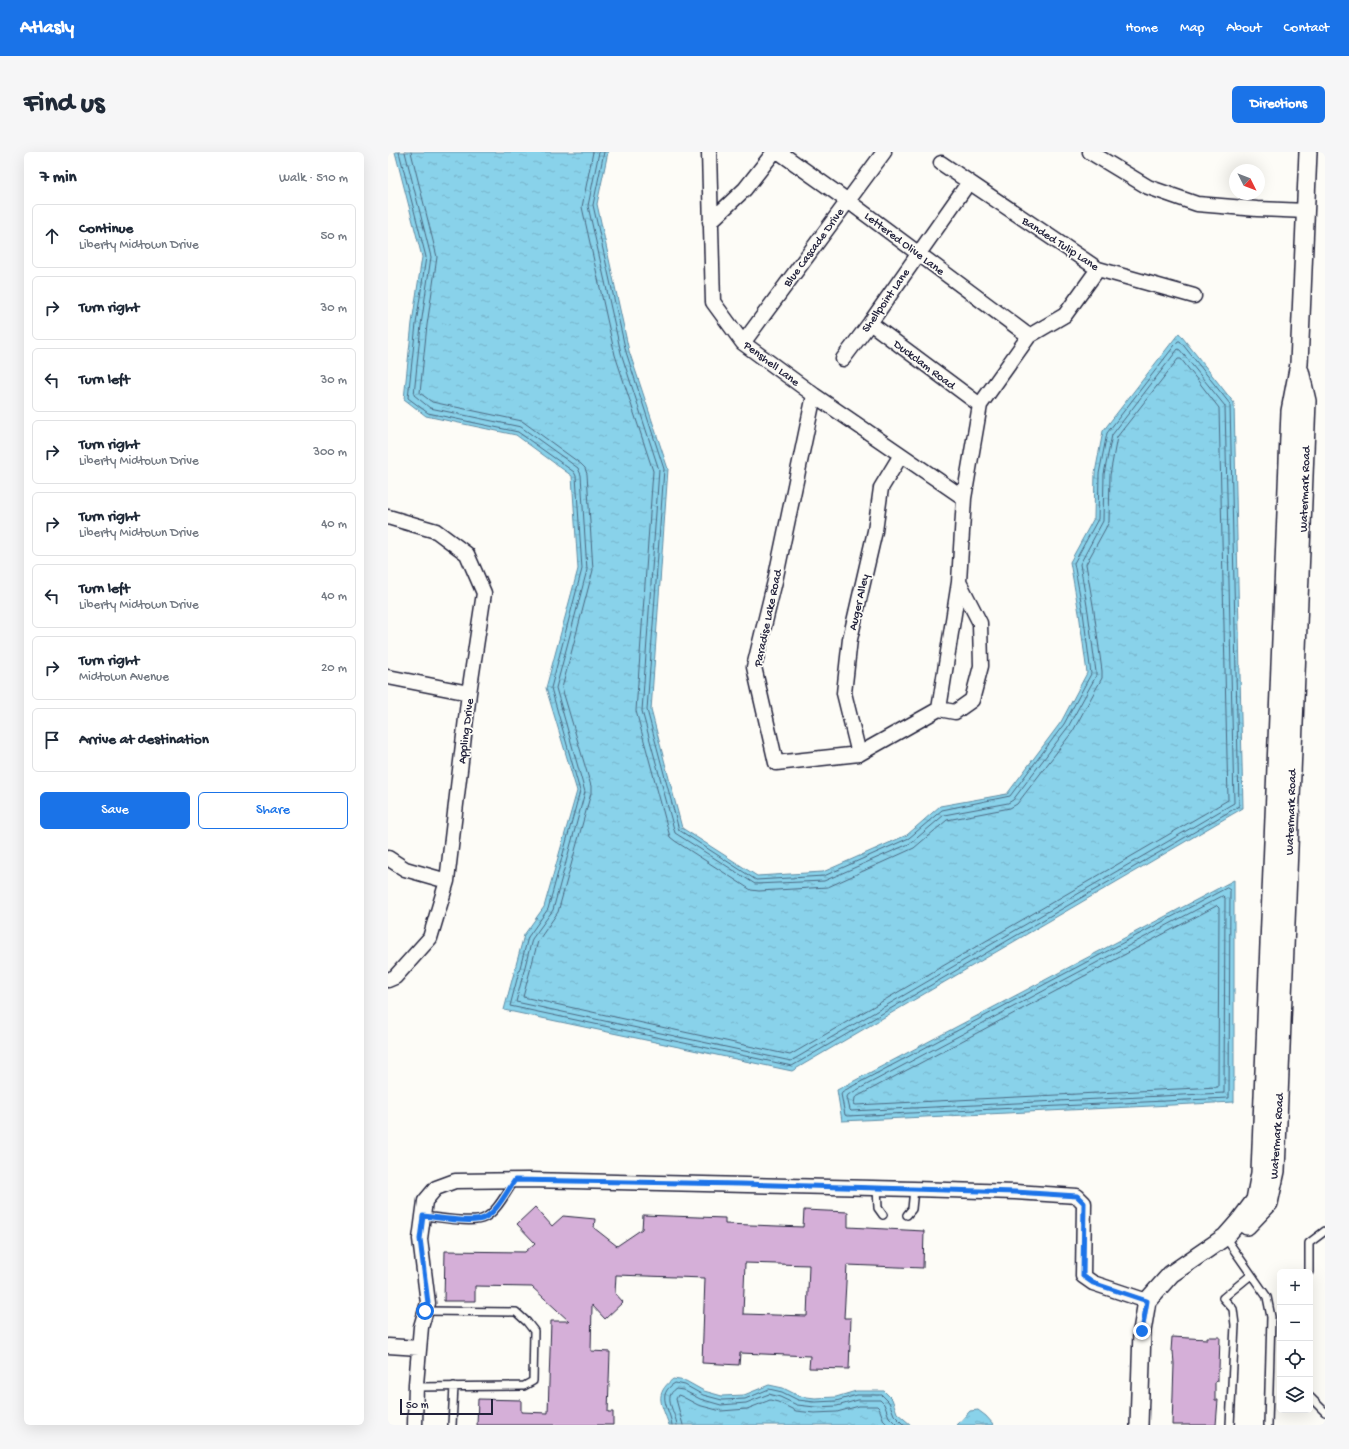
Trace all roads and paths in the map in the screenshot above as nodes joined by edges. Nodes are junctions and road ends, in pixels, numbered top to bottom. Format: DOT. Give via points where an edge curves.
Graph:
graph roads {
  1 [pos="709,152"];
  2 [pos="774,152"];
  3 [pos="779,152"];
  4 [pos="884,152"];
  5 [pos="1090,152"];
  6 [pos="1308,152"];
  7 [pos="942,163"];
  8 [pos="969,182"];
  9 [pos="848,201"];
  10 [pos="1306,211"];
  11 [pos="710,222"];
  12 [pos="918,253"];
  13 [pos="1098,269"];
  14 [pos="1194,296"];
  15 [pos="870,323"];
  16 [pos="1029,336"];
  17 [pos="743,343"];
  18 [pos="843,359"];
  19 [pos="814,395"];
  20 [pos="980,405"];
  21 [pos="901,455"];
  22 [pos="964,498"];
  23 [pos="388,517"];
  24 [pos="959,582"];
  25 [pos="388,677"];
  26 [pos="469,693"];
  27 [pos="939,709"];
  28 [pos="859,754"];
  29 [pos="388,858"];
  30 [pos="446,881"];
  31 [pos="388,980"];
  32 [pos="515,1180"];
  33 [pos="877,1188"];
  34 [pos="914,1189"];
  35 [pos="882,1215"];
  36 [pos="907,1215"];
  37 [pos="423,1216"];
  38 [pos="1325,1231"];
  39 [pos="1218,1242"];
  40 [pos="1309,1269"];
  41 [pos="1251,1275"];
  42 [pos="1147,1301"];
  43 [pos="425,1311"];
  44 [pos="388,1346"];
  45 [pos="419,1348"];
  46 [pos="454,1386"];
  47 [pos="416,1387"];
  48 [pos="1313,1400"];
  49 [pos="1325,1412"];
  50 [pos="415,1425"];
  51 [pos="452,1425"];
  52 [pos="1139,1425"];
  53 [pos="1230,1425"];
  54 [pos="1268,1425"];
  1 -- 11 [label="street, Penshell Lane"];
  2 -- 11 [label="street" via="745,189"];
  3 -- 9 [label="street, Lettered Olive Lane"];
  4 -- 9 [label="street, Blue Cascade Drive"];
  5 -- 10 [label="street" via="1148,187 1197,204"];
  6 -- 10 [label="street, Watermark Road"];
  7 -- 8 [label="street, Banded Tulip Lane"];
  8 -- 12 [label="street, Shellpoint Lane"];
  8 -- 13 [label="street, Banded Tulip Lane"];
  9 -- 12 [label="street, Lettered Olive Lane"];
  9 -- 17 [label="street, Blue Cascade Drive"];
  10 -- 39 [label="street, Watermark Road" via="1299,364 1307,401 1276,1171 1269,1203 1240,1234"];
  11 -- 17 [label="street, Penshell Lane" via="713,302"];
  12 -- 15 [label="street, Shellpoint Lane"];
  12 -- 16 [label="street, Lettered Olive Lane"];
  13 -- 14 [label="street, Banded Tulip Lane"];
  13 -- 16 [label="street" via="1066,315"];
  15 -- 18 [label="street, Shellpoint Lane"];
  15 -- 20 [label="street, Duckclam Road"];
  16 -- 20 [label="street"];
  17 -- 19 [label="street, Penshell Lane"];
  19 -- 21 [label="street, Penshell Lane"];
  19 -- 28 [label="street, Paradise Lake Road" via="754,667 776,763"];
  20 -- 22 [label="street"];
  21 -- 22 [label="street, Penshell Lane"];
  21 -- 28 [label="street, Auger Alley" via="882,488 875,531 850,639 844,693"];
  22 -- 24 [label="street"];
  23 -- 26 [label="street, Appling Drive" via="436,531 467,554 484,593"];
  24 -- 27 [label="street"];
  24 -- 27 [label="street" via="980,622 981,666 972,700 955,712"];
  25 -- 26 [label="street"];
  26 -- 30 [label="street, Appling Drive"];
  27 -- 28 [label="street, Paradise Lake Road"];
  29 -- 30 [label="street" via="405,869"];
  30 -- 31 [label="street, Appling Drive" via="430,938 395,977"];
  32 -- 33 [label="street"];
  32 -- 37 [label="lane" via="498,1206 485,1218 476,1221"];
  32 -- 37 [label="street" via="455,1181 436,1188 425,1201"];
  33 -- 34 [label="street"];
  33 -- 35 [label="lane" via="878,1208"];
  34 -- 36 [label="lane" via="912,1209"];
  34 -- 42 [label="street" via="1077,1196 1084,1203 1083,1276 1093,1283"];
  37 -- 43 [label="street" via="420,1239 428,1303"];
  38 -- 40 [label="lane" via="1309,1243"];
  39 -- 41 [label="lane"];
  39 -- 42 [label="street, Watermark Road" via="1171,1274"];
  41 -- 53 [label="lane" via="1223,1298 1233,1309 1235,1326"];
  41 -- 54 [label="lane" via="1267,1298 1271,1317"];
  42 -- 52 [label="street" via="1142,1331"];
  43 -- 45 [label="street"];
  43 -- 46 [label="lane" via="516,1312 534,1331 533,1381 524,1386"];
  44 -- 45 [label="street"];
  45 -- 47 [label="street"];
  46 -- 47 [label="lane"];
  46 -- 51 [label="lane"];
  47 -- 50 [label="street"];
  48 -- 49 [label="lane"];
}
